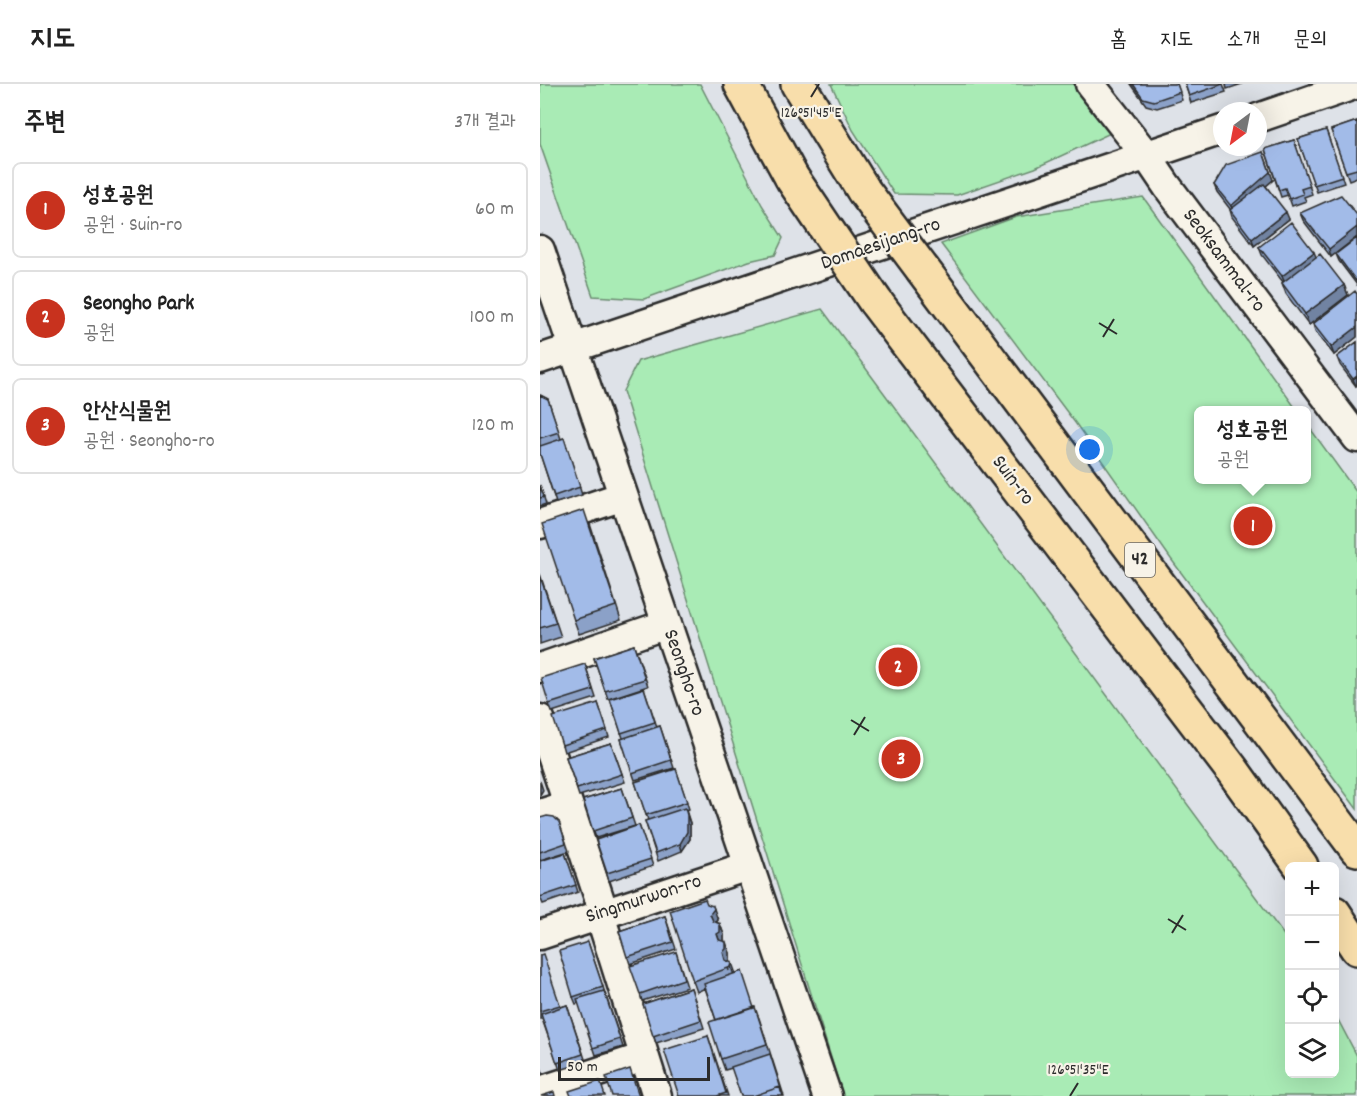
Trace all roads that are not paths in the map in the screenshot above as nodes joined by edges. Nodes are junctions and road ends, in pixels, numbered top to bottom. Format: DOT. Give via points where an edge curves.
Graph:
graph roads {
  1 [pos="741,84"];
  2 [pos="798,84"];
  3 [pos="1090,84"];
  4 [pos="1357,84"];
  5 [pos="1267,115"];
  6 [pos="1213,133"];
  7 [pos="1146,155"];
  8 [pos="540,250"];
  9 [pos="573,348"];
  10 [pos="540,359"];
  11 [pos="1357,438"];
  12 [pos="623,496"];
  13 [pos="540,524"];
  14 [pos="667,624"];
  15 [pos="540,668"];
  16 [pos="540,719"];
  17 [pos="568,805"];
  18 [pos="540,814"];
  19 [pos="1357,849"];
  20 [pos="1297,862"];
  21 [pos="748,866"];
  22 [pos="602,914"];
  23 [pos="1337,916"];
  24 [pos="540,935"];
  25 [pos="1357,948"];
  26 [pos="644,1057"];
  27 [pos="540,1091"];
  28 [pos="657,1096"];
  29 [pos="827,1096"];
  1 -- 20 [label="highway, Suin-ro / 42, bridge" via="792,178 874,301 1233,771"];
  2 -- 19 [label="highway, 42, bridge" via="864,192"];
  3 -- 7 [label="street, Seoksammal-ro"];
  4 -- 5 [label="street"];
  6 -- 7 [label="street, Domaesijang-ro"];
  7 -- 9 [label="street, Domaesijang-ro"];
  7 -- 11 [label="street, Seoksammal-ro"];
  8 -- 9 [label="street, Seongho-ro"];
  9 -- 10 [label="street, Domaesijang-ro"];
  9 -- 12 [label="street, Seongho-ro"];
  12 -- 13 [label="street"];
  12 -- 14 [label="street, Seongho-ro"];
  14 -- 15 [label="street"];
  14 -- 21 [label="street, Seongho-ro"];
  16 -- 17 [label="street"];
  17 -- 18 [label="street"];
  17 -- 22 [label="street"];
  21 -- 22 [label="street, Singmurwon-ro"];
  21 -- 29 [label="street, Seongho-ro"];
  22 -- 24 [label="street, Singmurwon-ro"];
  22 -- 26 [label="street"];
  23 -- 25 [label="highway"];
  26 -- 27 [label="street"];
  26 -- 28 [label="street"];
}
